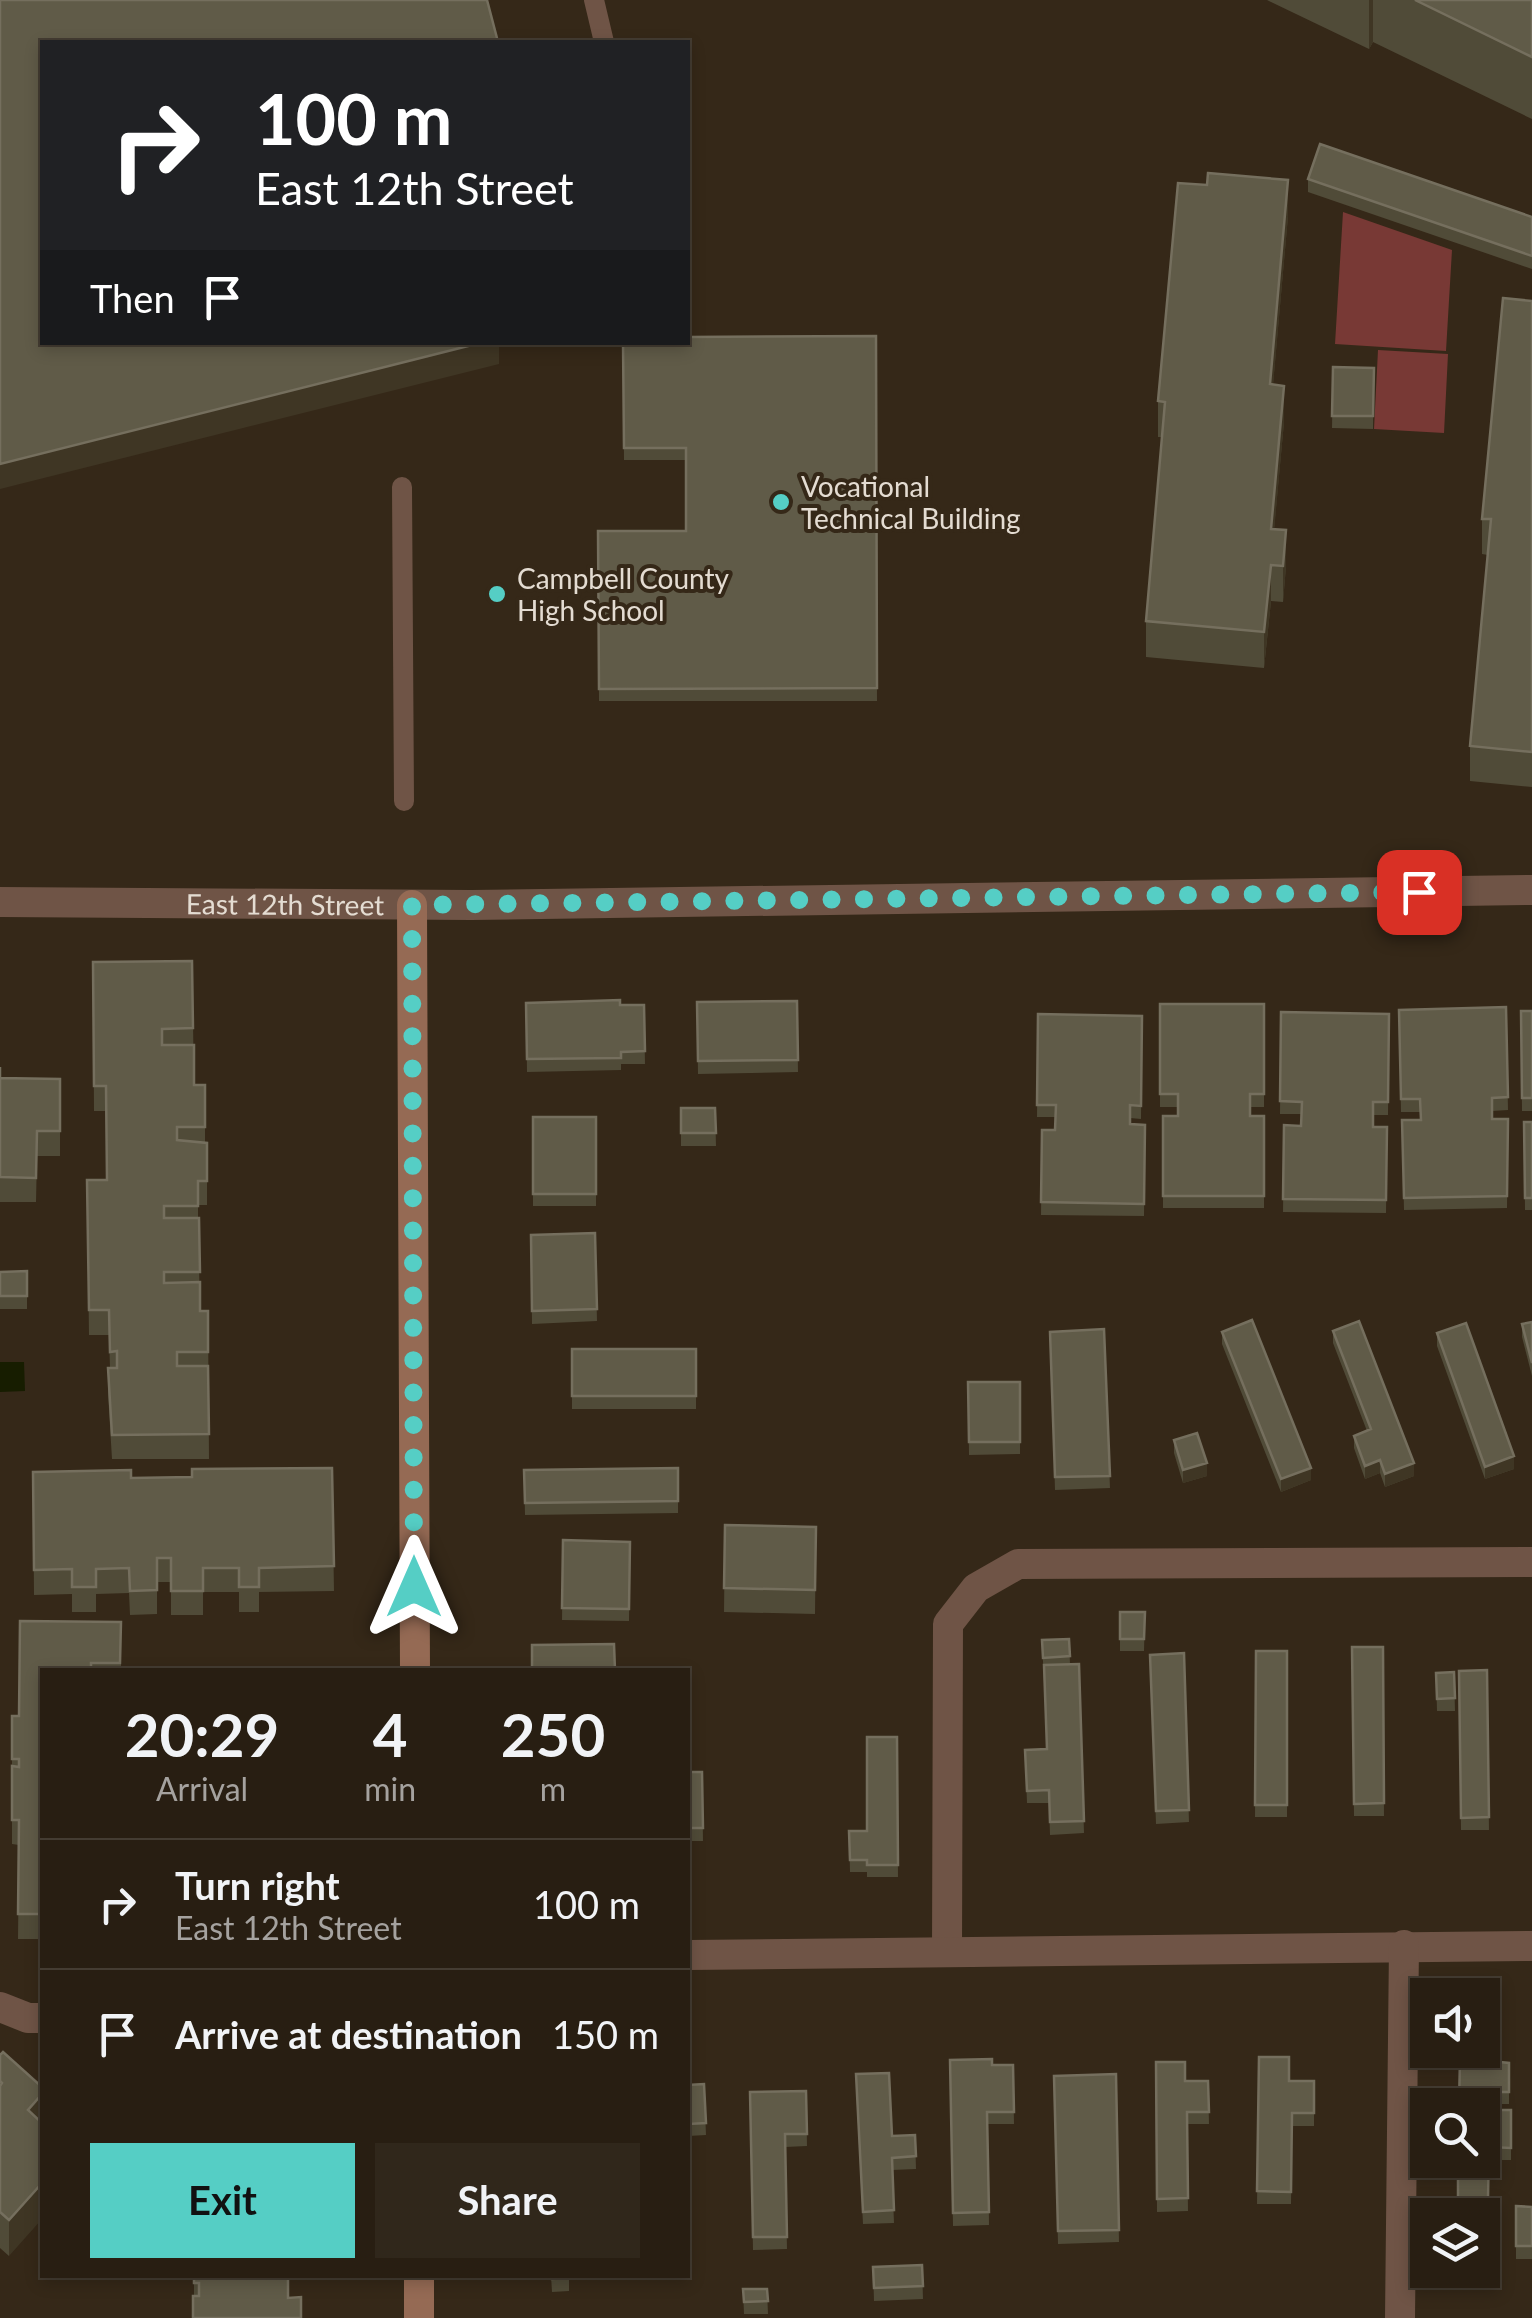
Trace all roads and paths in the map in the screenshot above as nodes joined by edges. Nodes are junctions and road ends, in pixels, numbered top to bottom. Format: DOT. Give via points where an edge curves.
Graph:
graph roads {
  1 [pos="594,0"];
  2 [pos="604,40"];
  3 [pos="402,487"];
  4 [pos="404,801"];
  5 [pos="1532,890"];
  6 [pos="0,902"];
  7 [pos="412,905"];
  8 [pos="1532,1562"];
  9 [pos="415,1668"];
  10 [pos="1404,1945"];
  11 [pos="1532,1946"];
  12 [pos="947,1952"];
  13 [pos="690,1955"];
  14 [pos="0,2007"];
  15 [pos="40,2018"];
  16 [pos="419,2278"];
  17 [pos="420,2318"];
  18 [pos="1400,2318"];
  1 -- 2 [label="lane"];
  3 -- 4 [label="lane"];
  5 -- 7 [label="street, East 12th Street"];
  6 -- 7 [label="street, East 12th Street"];
  7 -- 9 [label="street"];
  8 -- 12 [label="street" via="1018,1564 976,1588 948,1624"];
  10 -- 11 [label="street"];
  10 -- 12 [label="street"];
  10 -- 18 [label="street"];
  12 -- 13 [label="street"];
  14 -- 15 [label="street"];
  16 -- 17 [label="street"];
}
